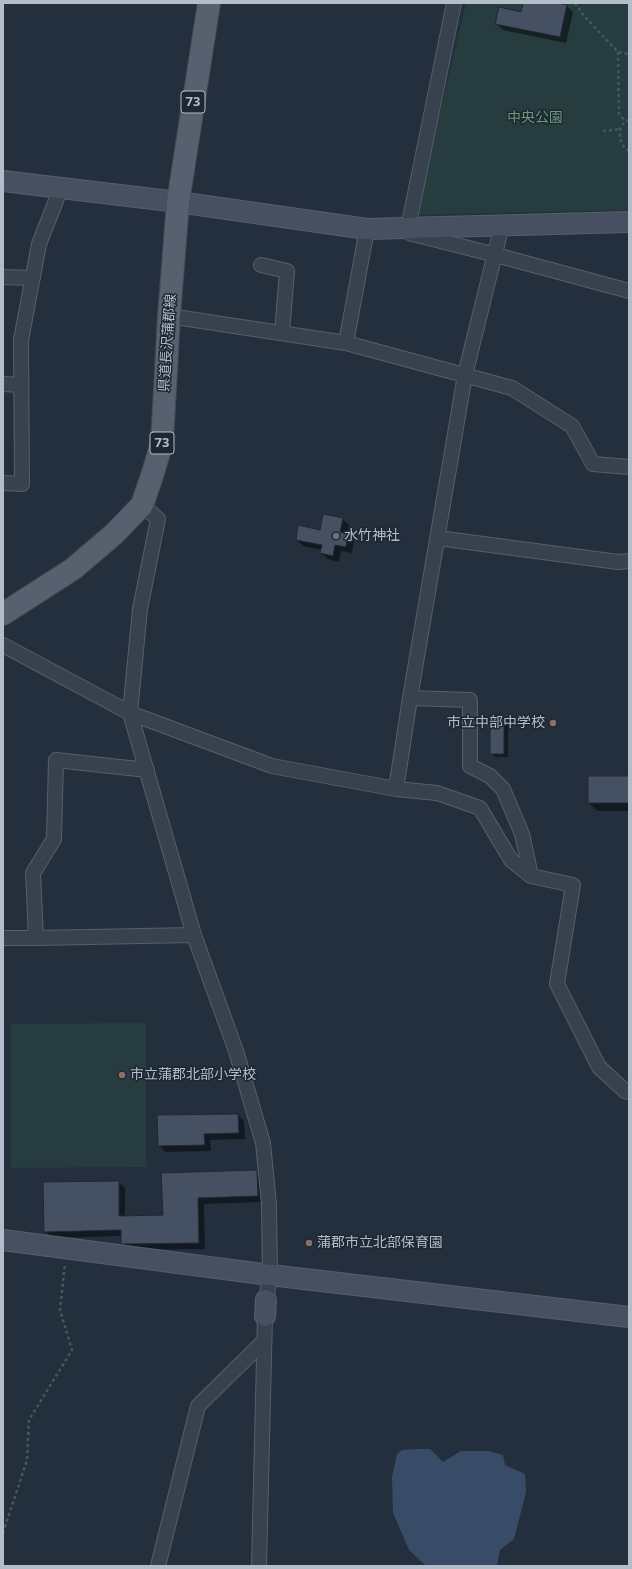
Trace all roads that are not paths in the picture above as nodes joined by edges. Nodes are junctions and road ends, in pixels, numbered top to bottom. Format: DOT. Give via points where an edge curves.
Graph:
graph roads {
  1 [pos="209,3"];
  2 [pos="454,3"];
  3 [pos="3,181"];
  4 [pos="61,188"];
  5 [pos="178,202"];
  6 [pos="629,222"];
  7 [pos="502,225"];
  8 [pos="400,228"];
  9 [pos="366,230"];
  10 [pos="496,254"];
  11 [pos="261,265"];
  12 [pos="3,276"];
  13 [pos="33,278"];
  14 [pos="629,291"];
  15 [pos="169,316"];
  16 [pos="282,333"];
  17 [pos="346,343"];
  18 [pos="465,375"];
  19 [pos="3,384"];
  20 [pos="21,385"];
  21 [pos="629,467"];
  22 [pos="3,483"];
  23 [pos="142,505"];
  24 [pos="438,538"];
  25 [pos="629,561"];
  26 [pos="3,614"];
  27 [pos="3,645"];
  28 [pos="410,698"];
  29 [pos="130,713"];
  30 [pos="147,770"];
  31 [pos="396,789"];
  32 [pos="532,876"];
  33 [pos="194,935"];
  34 [pos="3,938"];
  35 [pos="36,938"];
  36 [pos="629,1092"];
  37 [pos="18,1242"];
  38 [pos="270,1274"];
  39 [pos="629,1317"];
  40 [pos="264,1341"];
  41 [pos="158,1566"];
  42 [pos="259,1566"];
  1 -- 5 [label="main road, 県道長沢蒲郡線 / 73"];
  2 -- 8 [label="street"];
  3 -- 4 [label="street"];
  4 -- 5 [label="street"];
  4 -- 13 [label="street" via="39,244"];
  5 -- 9 [label="street"];
  5 -- 15 [label="main road, 県道長沢蒲郡線 / 73"];
  6 -- 7 [label="street"];
  7 -- 8 [label="street"];
  7 -- 10 [label="street"];
  8 -- 9 [label="street"];
  8 -- 10 [label="street"];
  9 -- 17 [label="street"];
  10 -- 14 [label="street"];
  10 -- 18 [label="street"];
  11 -- 16 [label="street" via="287,271"];
  12 -- 13 [label="street"];
  13 -- 20 [label="street" via="21,340"];
  15 -- 16 [label="street"];
  15 -- 23 [label="main road, 県道長沢蒲郡線 / 73" via="162,442"];
  16 -- 17 [label="street"];
  17 -- 18 [label="street"];
  18 -- 21 [label="street" via="512,388 572,426 593,464"];
  18 -- 24 [label="street"];
  19 -- 20 [label="street"];
  20 -- 22 [label="street" via="22,484"];
  23 -- 26 [label="main road, 県道長沢蒲郡線 / 73" via="114,534 73,569"];
  23 -- 29 [label="street" via="158,519 140,609"];
  24 -- 25 [label="street" via="618,562"];
  24 -- 28 [label="street"];
  27 -- 29 [label="street"];
  28 -- 31 [label="street"];
  28 -- 32 [label="street" via="470,700 470,766 490,776 503,789 522,834"];
  29 -- 30 [label="street"];
  29 -- 31 [label="street" via="272,766"];
  30 -- 33 [label="street"];
  30 -- 35 [label="street" via="56,760 54,839 33,872"];
  31 -- 32 [label="street" via="437,793 480,808 511,860"];
  32 -- 36 [label="street" via="573,885 557,984 599,1067"];
  33 -- 35 [label="street"];
  33 -- 38 [label="street" via="236,1051 263,1143 269,1205"];
  34 -- 35 [label="street"];
  37 -- 38 [label="street"];
  38 -- 39 [label="street"];
  38 -- 40 [label="street"];
  40 -- 41 [label="street" via="198,1406"];
  40 -- 42 [label="street"];
}
